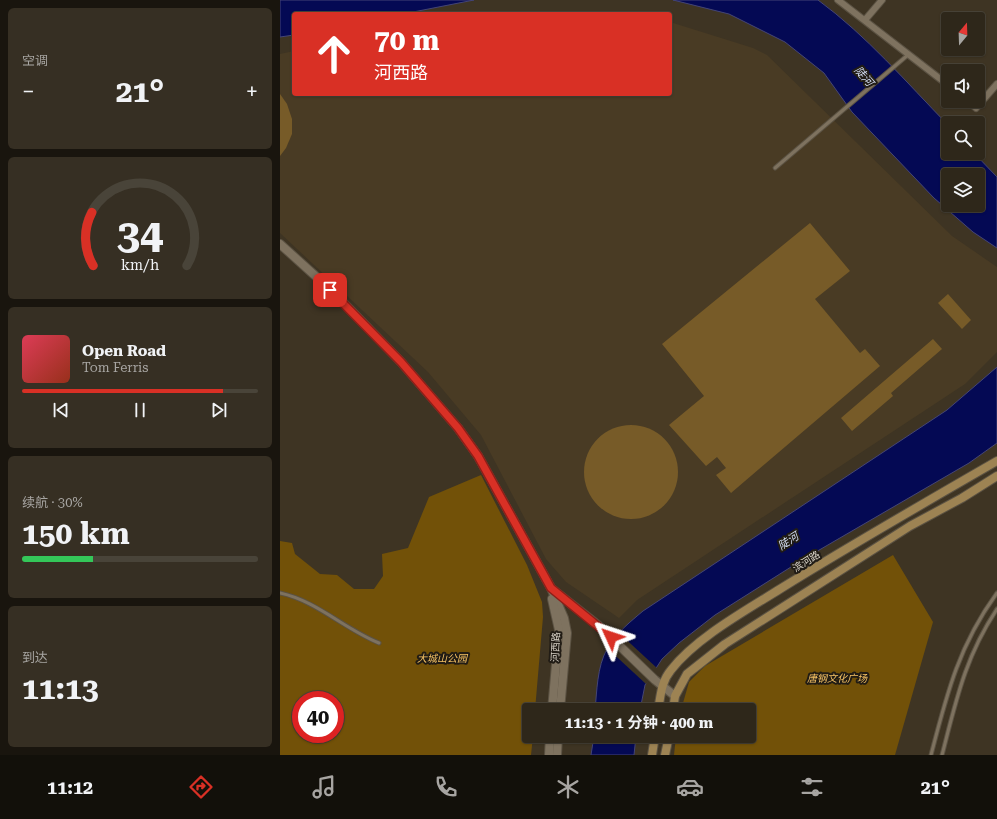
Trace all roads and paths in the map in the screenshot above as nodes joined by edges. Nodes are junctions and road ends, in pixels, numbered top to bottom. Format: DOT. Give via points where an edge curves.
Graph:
graph roads {
  1 [pos="838,0"];
  2 [pos="882,0"];
  3 [pos="865,20"];
  4 [pos="909,54"];
  5 [pos="941,79"];
  6 [pos="997,84"];
  7 [pos="995,91"];
  8 [pos="985,100"];
  9 [pos="775,168"];
  10 [pos="280,244"];
  11 [pos="997,461"];
  12 [pos="997,476"];
  13 [pos="551,588"];
  14 [pos="280,593"];
  15 [pos="997,593"];
  16 [pos="997,609"];
  17 [pos="379,643"];
  18 [pos="659,683"];
  19 [pos="675,696"];
  20 [pos="553,703"];
  21 [pos="561,703"];
  22 [pos="658,703"];
  23 [pos="674,703"];
  24 [pos="550,743"];
  25 [pos="558,743"];
  26 [pos="654,743"];
  27 [pos="667,743"];
  28 [pos="549,755"];
  29 [pos="557,755"];
  30 [pos="652,755"];
  31 [pos="666,755"];
  32 [pos="931,755"];
  33 [pos="942,755"];
  1 -- 3 [label="street"];
  2 -- 3 [label="street"];
  3 -- 4 [label="street"];
  4 -- 5 [label="street"];
  4 -- 9 [label="lane"];
  6 -- 7 [label="street"];
  7 -- 8 [label="street"];
  10 -- 13 [label="street, 河西路" via="401,362 458,428 478,456"];
  11 -- 18 [label="main road, 滨河路" via="742,613 685,654"];
  12 -- 19 [label="main road" via="910,526 725,644 688,674"];
  13 -- 18 [label="street" via="611,637"];
  13 -- 20 [label="street, 河西路" via="558,630"];
  13 -- 21 [label="street, 河西路" via="564,618 566,633"];
  14 -- 17 [label="lane" via="320,609 354,631"];
  15 -- 32 [label="lane" via="981,616 954,671"];
  16 -- 33 [label="lane" via="976,643 963,674"];
  18 -- 19 [label="street"];
  18 -- 22 [label="main road, 滨河路"];
  19 -- 23 [label="main road"];
  24 -- 28 [label="street"];
  25 -- 29 [label="street"];
  26 -- 30 [label="main road"];
  27 -- 31 [label="main road"];
}
